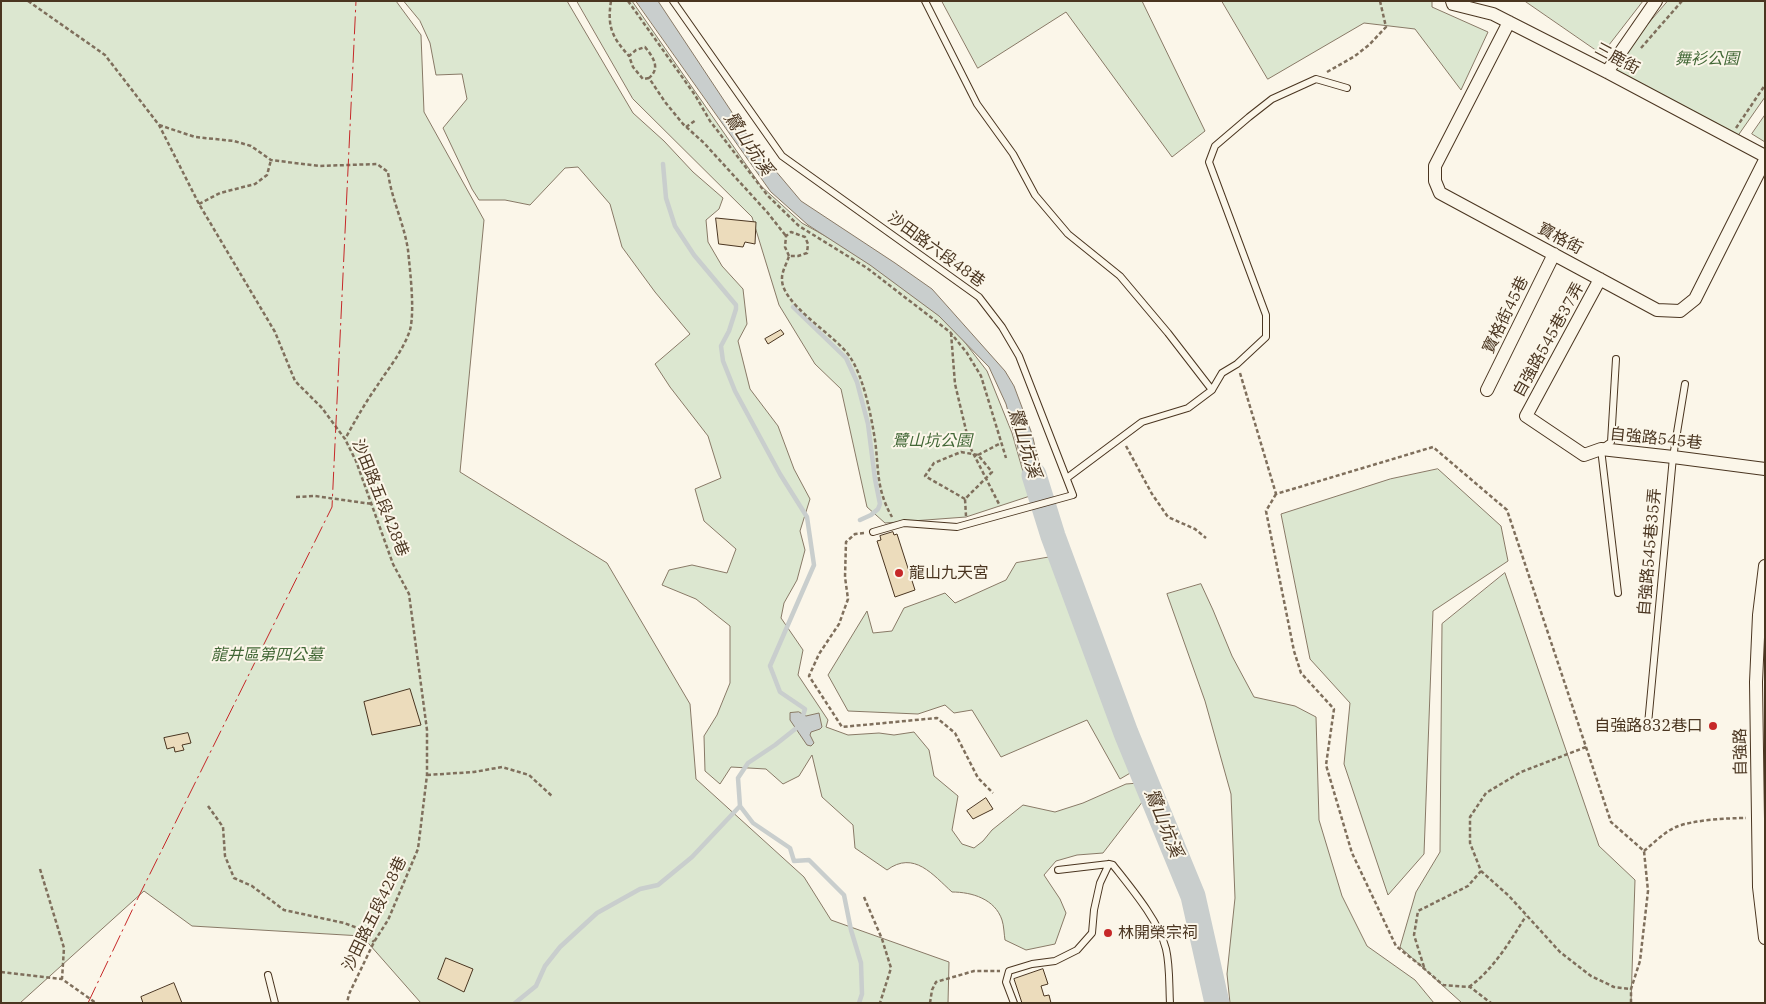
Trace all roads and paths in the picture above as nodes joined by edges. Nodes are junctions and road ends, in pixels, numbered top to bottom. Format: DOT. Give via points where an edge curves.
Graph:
graph roads {
  1 [pos="28,1"];
  2 [pos="611,1"];
  3 [pos="628,1"];
  4 [pos="673,1"];
  5 [pos="925,1"];
  6 [pos="1380,1"];
  7 [pos="1452,1"];
  8 [pos="1656,1"];
  9 [pos="1682,1"];
  10 [pos="1509,22"];
  11 [pos="1639,51"];
  12 [pos="629,56"];
  13 [pos="1607,72"];
  14 [pos="649,78"];
  15 [pos="1308,82"];
  16 [pos="1765,85"];
  17 [pos="1347,88"];
  18 [pos="696,120"];
  19 [pos="159,125"];
  20 [pos="686,127"];
  21 [pos="1734,131"];
  22 [pos="1765,156"];
  23 [pos="271,160"];
  24 [pos="1765,160"];
  25 [pos="199,204"];
  26 [pos="802,228"];
  27 [pos="798,234"];
  28 [pos="786,236"];
  29 [pos="1554,254"];
  30 [pos="789,256"];
  31 [pos="1600,279"];
  32 [pos="950,332"];
  33 [pos="1616,359"];
  34 [pos="1237,364"];
  35 [pos="1685,384"];
  36 [pos="1212,390"];
  37 [pos="1487,390"];
  38 [pos="1526,416"];
  39 [pos="1122,438"];
  40 [pos="345,439"];
  41 [pos="1001,443"];
  42 [pos="1601,450"];
  43 [pos="978,455"];
  44 [pos="1673,457"];
  45 [pos="1006,458"];
  46 [pos="1765,469"];
  47 [pos="1067,478"];
  48 [pos="1276,494"];
  49 [pos="296,496"];
  50 [pos="965,500"];
  51 [pos="372,504"];
  52 [pos="1004,514"];
  53 [pos="896,525"];
  54 [pos="966,525"];
  55 [pos="872,532"];
  56 [pos="1206,538"];
  57 [pos="1764,572"];
  58 [pos="1618,593"];
  59 [pos="1648,724"];
  60 [pos="1586,747"];
  61 [pos="426,775"];
  62 [pos="993,793"];
  63 [pos="553,797"];
  64 [pos="1761,802"];
  65 [pos="208,806"];
  66 [pos="1758,818"];
  67 [pos="1644,851"];
  68 [pos="1109,864"];
  69 [pos="40,870"];
  70 [pos="1058,870"];
  71 [pos="1481,871"];
  72 [pos="864,897"];
  73 [pos="1526,915"];
  74 [pos="1765,938"];
  75 [pos="374,942"];
  76 [pos="1424,968"];
  77 [pos="1008,971"];
  78 [pos="1,972"];
  79 [pos="268,975"];
  80 [pos="62,979"];
  81 [pos="1470,987"];
  82 [pos="1631,989"];
  83 [pos="96,1003"];
  84 [pos="275,1003"];
  85 [pos="347,1003"];
  86 [pos="880,1003"];
  87 [pos="930,1003"];
  88 [pos="1014,1003"];
  89 [pos="1170,1003"];
  90 [pos="1491,1003"];
  91 [pos="1631,1003"];
  1 -- 19 [label="path, 沙田路五段428巷" via="105,55"];
  2 -- 12 [label="path" via="608,18 611,30"];
  3 -- 26 [label="path" via="748,172"];
  4 -- 47 [label="lane, 沙田路六段48巷" via="782,156 979,297 1019,356"];
  5 -- 36 [label="lane" via="977,104 1014,154 1035,196 1068,234 1120,276"];
  6 -- 15 [label="path" via="1386,27 1355,56"];
  7 -- 10 [label="street, 三鹿街" via="1452,4 1493,14"];
  8 -- 13 [label="street"];
  9 -- 11 [label="path"];
  10 -- 13 [label="street, 三鹿街"];
  10 -- 29 [label="street, 寶格街" via="1435,166 1435,181 1440,193"];
  12 -- 14 [label="path" via="643,79"];
  12 -- 14 [label="path" via="646,47 656,68"];
  13 -- 22 [label="street, 三鹿街"];
  14 -- 20 [label="path"];
  15 -- 17 [label="lane" via="1316,79"];
  15 -- 34 [label="lane" via="1272,99 1249,117 1215,146 1209,162 1266,315 1266,337"];
  16 -- 21 [label="path"];
  18 -- 20 [label="path"];
  19 -- 23 [label="path" via="196,137 251,146"];
  19 -- 25 [label="path, 沙田路五段428巷"];
  20 -- 28 [label="path"];
  23 -- 25 [label="path" via="267,175 255,184 220,193"];
  23 -- 40 [label="path" via="319,166 377,164 388,172 389,187 408,249 412,314 399,353"];
  24 -- 31 [label="street, 寶格街" via="1695,299 1680,311 1657,310"];
  25 -- 40 [label="path, 沙田路五段428巷" via="275,332 295,380"];
  26 -- 27 [label="path"];
  26 -- 32 [label="path" via="867,268"];
  27 -- 28 [label="path" via="791,232"];
  27 -- 30 [label="path" via="805,237 807,253"];
  28 -- 30 [label="path" via="785,247"];
  29 -- 31 [label="street, 寶格街"];
  29 -- 37 [label="street, 寶格街45巷"];
  30 -- 53 [label="path" via="782,278 786,294 850,356 860,380 875,441 878,478 884,502"];
  31 -- 38 [label="street, 自強路545巷37弄"];
  32 -- 41 [label="path" via="981,376"];
  32 -- 52 [label="path" via="955,384 970,447"];
  33 -- 42 [label="lane" via="1611,442"];
  34 -- 36 [label="lane" via="1222,373"];
  34 -- 48 [label="path"];
  35 -- 44 [label="lane, 自強路545巷35弄"];
  36 -- 39 [label="lane" via="1188,408 1142,422"];
  38 -- 42 [label="street, 自強路545巷" via="1584,455"];
  39 -- 47 [label="lane"];
  39 -- 56 [label="path" via="1168,517 1195,529"];
  40 -- 51 [label="path, 沙田路五段428巷"];
  41 -- 43 [label="path"];
  41 -- 45 [label="path"];
  42 -- 44 [label="street, 自強路545巷"];
  42 -- 58 [label="lane, 自強路545巷35弄"];
  43 -- 50 [label="path" via="992,472"];
  43 -- 50 [label="path" via="961,452 934,463 926,476"];
  44 -- 46 [label="street, 自強路545巷"];
  44 -- 59 [label="lane, 自強路545巷35弄"];
  47 -- 52 [label="lane, 沙田路六段48巷" via="1073,495"];
  48 -- 60 [label="path" via="1433,447 1506,510"];
  48 -- 76 [label="path" via="1266,511 1294,651 1302,673 1334,709 1326,766 1352,853 1396,946"];
  49 -- 51 [label="path"];
  50 -- 54 [label="path"];
  51 -- 61 [label="path, 沙田路五段428巷" via="393,564 409,594 427,730"];
  52 -- 54 [label="lane, 沙田路六段48巷"];
  53 -- 54 [label="lane, 沙田路六段48巷"];
  53 -- 55 [label="lane, 沙田路六段48巷"];
  55 -- 62 [label="path" via="854,534 846,542 848,599 839,624 809,676 842,727 937,718 954,733 978,778"];
  57 -- 64 [label="street, 自強路" via="1756,682"];
  60 -- 67 [label="path" via="1611,822"];
  60 -- 71 [label="path" via="1520,772 1486,793 1470,817 1470,843"];
  61 -- 63 [label="path" via="502,767 529,775"];
  61 -- 75 [label="path, 沙田路五段428巷" via="418,849 388,920"];
  64 -- 66 [label="street, 自強路"];
  65 -- 75 [label="path" via="223,827 225,856 234,878 252,886 284,910 344,923 363,930"];
  66 -- 67 [label="path" via="1730,818 1676,827"];
  66 -- 74 [label="street, 自強路" via="1759,887"];
  67 -- 82 [label="path" via="1648,891 1640,961"];
  68 -- 70 [label="lane"];
  68 -- 77 [label="lane" via="1100,882 1092,933 1077,950 1055,960"];
  68 -- 89 [label="lane" via="1114,864 1159,931 1166,949"];
  69 -- 80 [label="path" via="64,948"];
  71 -- 73 [label="path"];
  71 -- 76 [label="path" via="1468,886 1418,912 1414,935"];
  72 -- 86 [label="path" via="891,968"];
  73 -- 81 [label="path" via="1498,958"];
  73 -- 82 [label="path" via="1560,952 1591,976 1614,988"];
  75 -- 85 [label="path, 沙田路五段428巷" via="348,994"];
  76 -- 81 [label="path" via="1443,985"];
  77 -- 87 [label="path" via="974,971 936,982"];
  77 -- 88 [label="lane" via="1006,982"];
  78 -- 80 [label="path"];
  79 -- 84 [label="lane"];
  80 -- 83 [label="path"];
  81 -- 90 [label="path"];
  82 -- 91 [label="path"];
}
